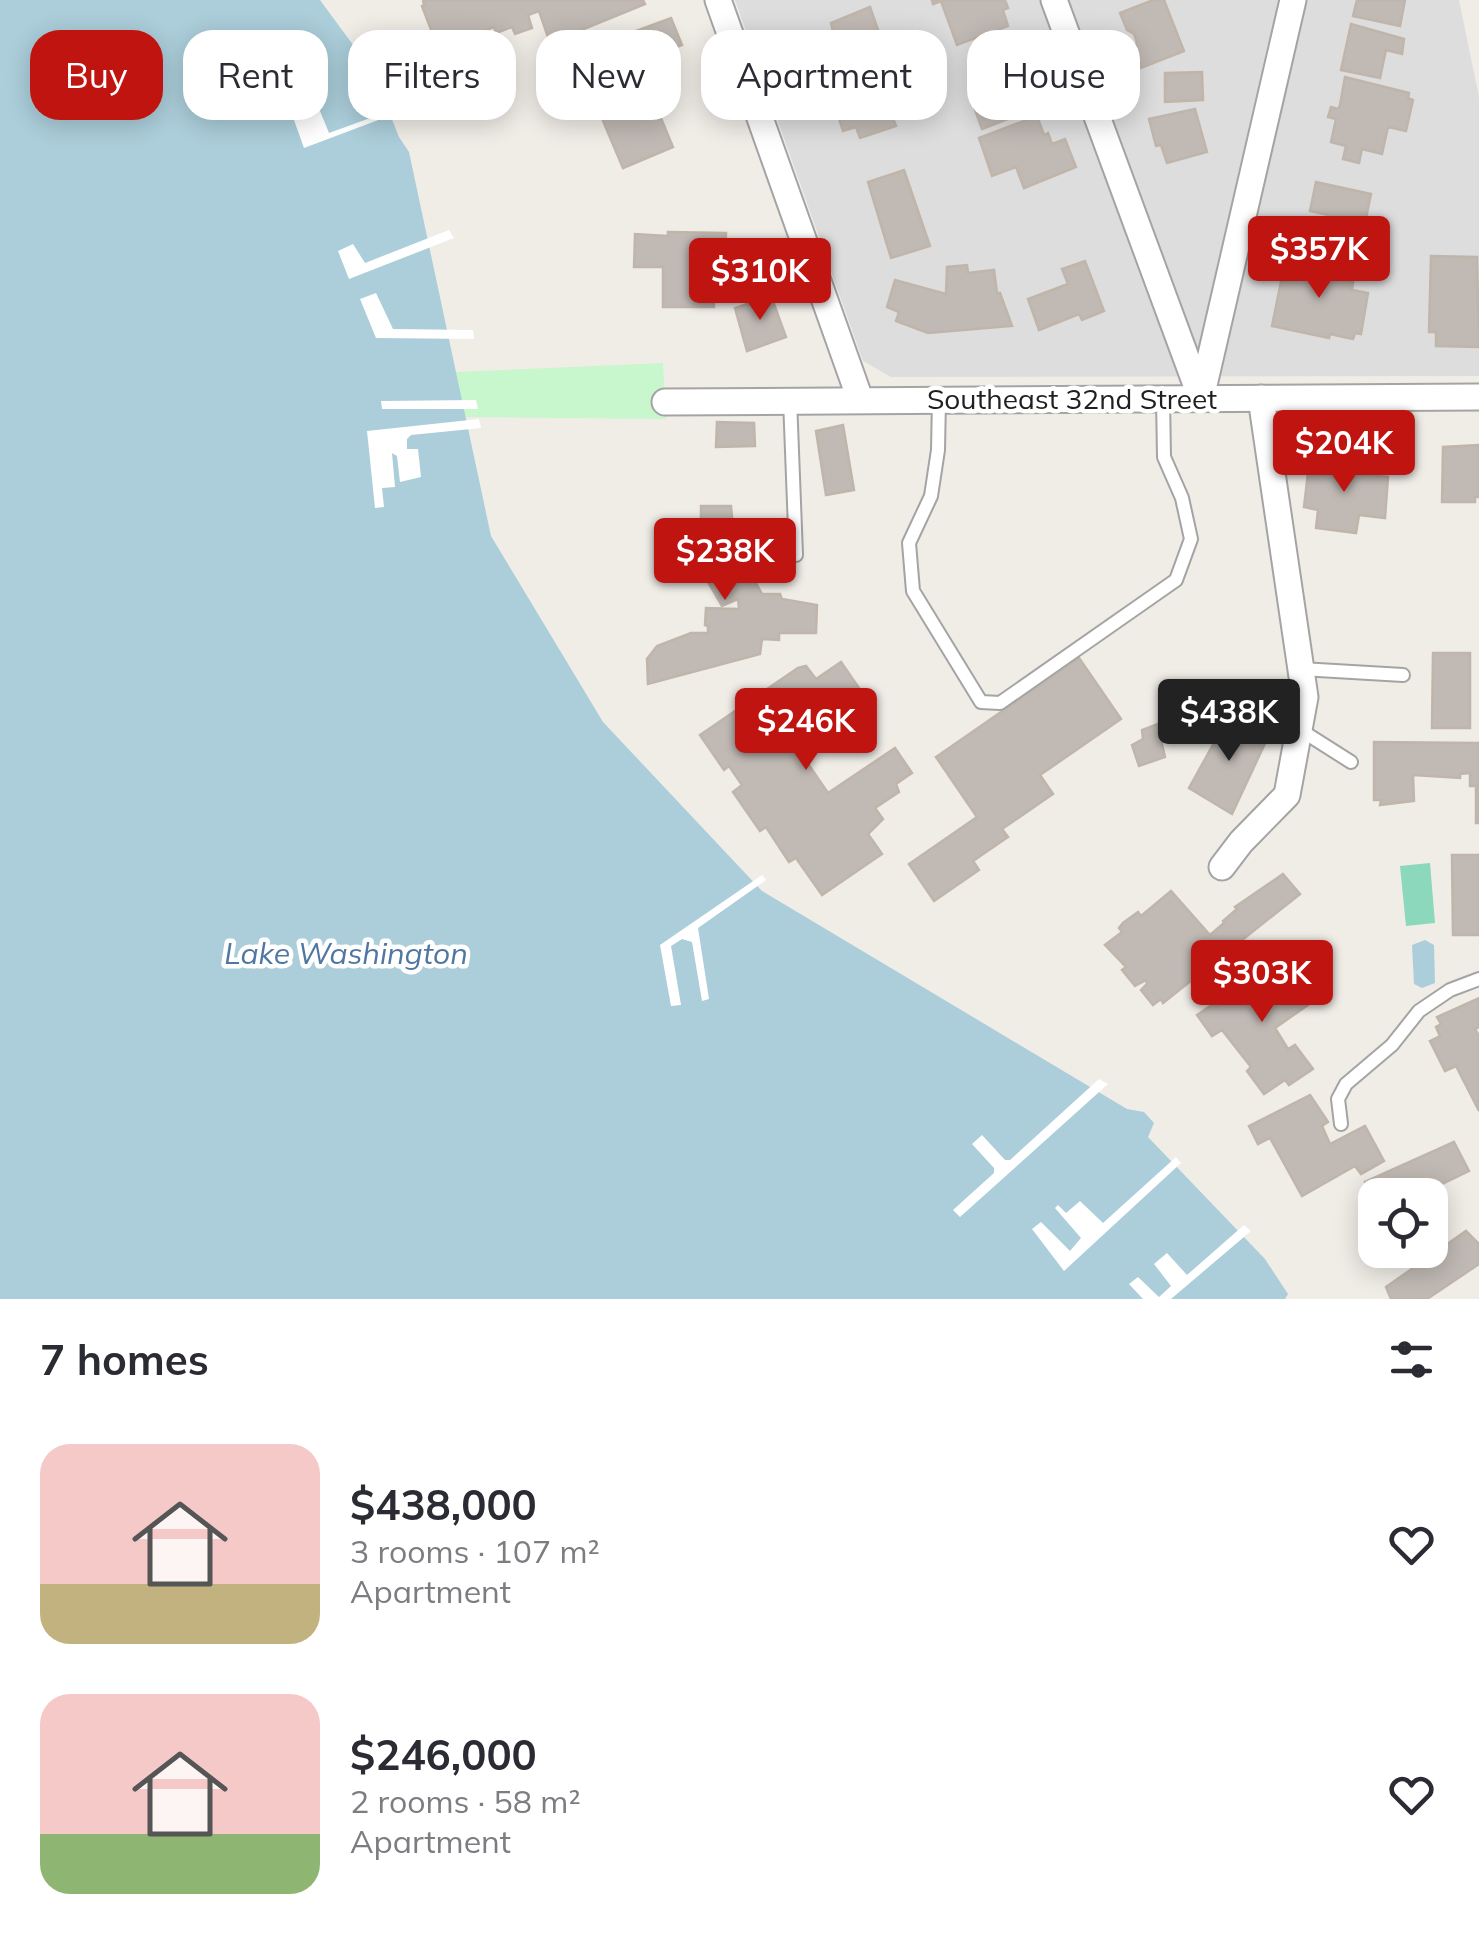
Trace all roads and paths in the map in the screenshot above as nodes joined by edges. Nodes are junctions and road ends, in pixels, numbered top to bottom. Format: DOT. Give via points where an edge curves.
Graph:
graph roads {
  1 [pos="718,0"];
  2 [pos="1054,0"];
  3 [pos="1294,0"];
  4 [pos="1479,396"];
  5 [pos="1163,398"];
  6 [pos="1201,398"];
  7 [pos="1262,398"];
  8 [pos="790,399"];
  9 [pos="860,399"];
  10 [pos="939,399"];
  11 [pos="665,402"];
  12 [pos="796,555"];
  13 [pos="1302,669"];
  14 [pos="1402,676"];
  15 [pos="1299,729"];
  16 [pos="1351,762"];
  17 [pos="1222,867"];
  18 [pos="1479,978"];
  19 [pos="1341,1124"];
  1 -- 9 [label="street"];
  2 -- 6 [label="street"];
  3 -- 6 [label="street"];
  4 -- 7 [label="street, Southeast 32nd Street"];
  5 -- 6 [label="street, Southeast 32nd Street"];
  5 -- 10 [label="street, Southeast 32nd Street"];
  5 -- 10 [label="lane" via="1164,457 1191,539 1176,580 1000,703 981,702 912,591 909,543 931,496"];
  6 -- 7 [label="street, Southeast 32nd Street"];
  7 -- 13 [label="street"];
  8 -- 9 [label="street, Southeast 32nd Street"];
  8 -- 11 [label="street, Southeast 32nd Street"];
  8 -- 12 [label="lane"];
  9 -- 10 [label="street, Southeast 32nd Street"];
  13 -- 14 [label="lane"];
  13 -- 15 [label="street"];
  15 -- 16 [label="lane"];
  15 -- 17 [label="street" via="1287,795"];
  18 -- 19 [label="lane" via="1419,1011 1346,1084 1338,1099"];
}
